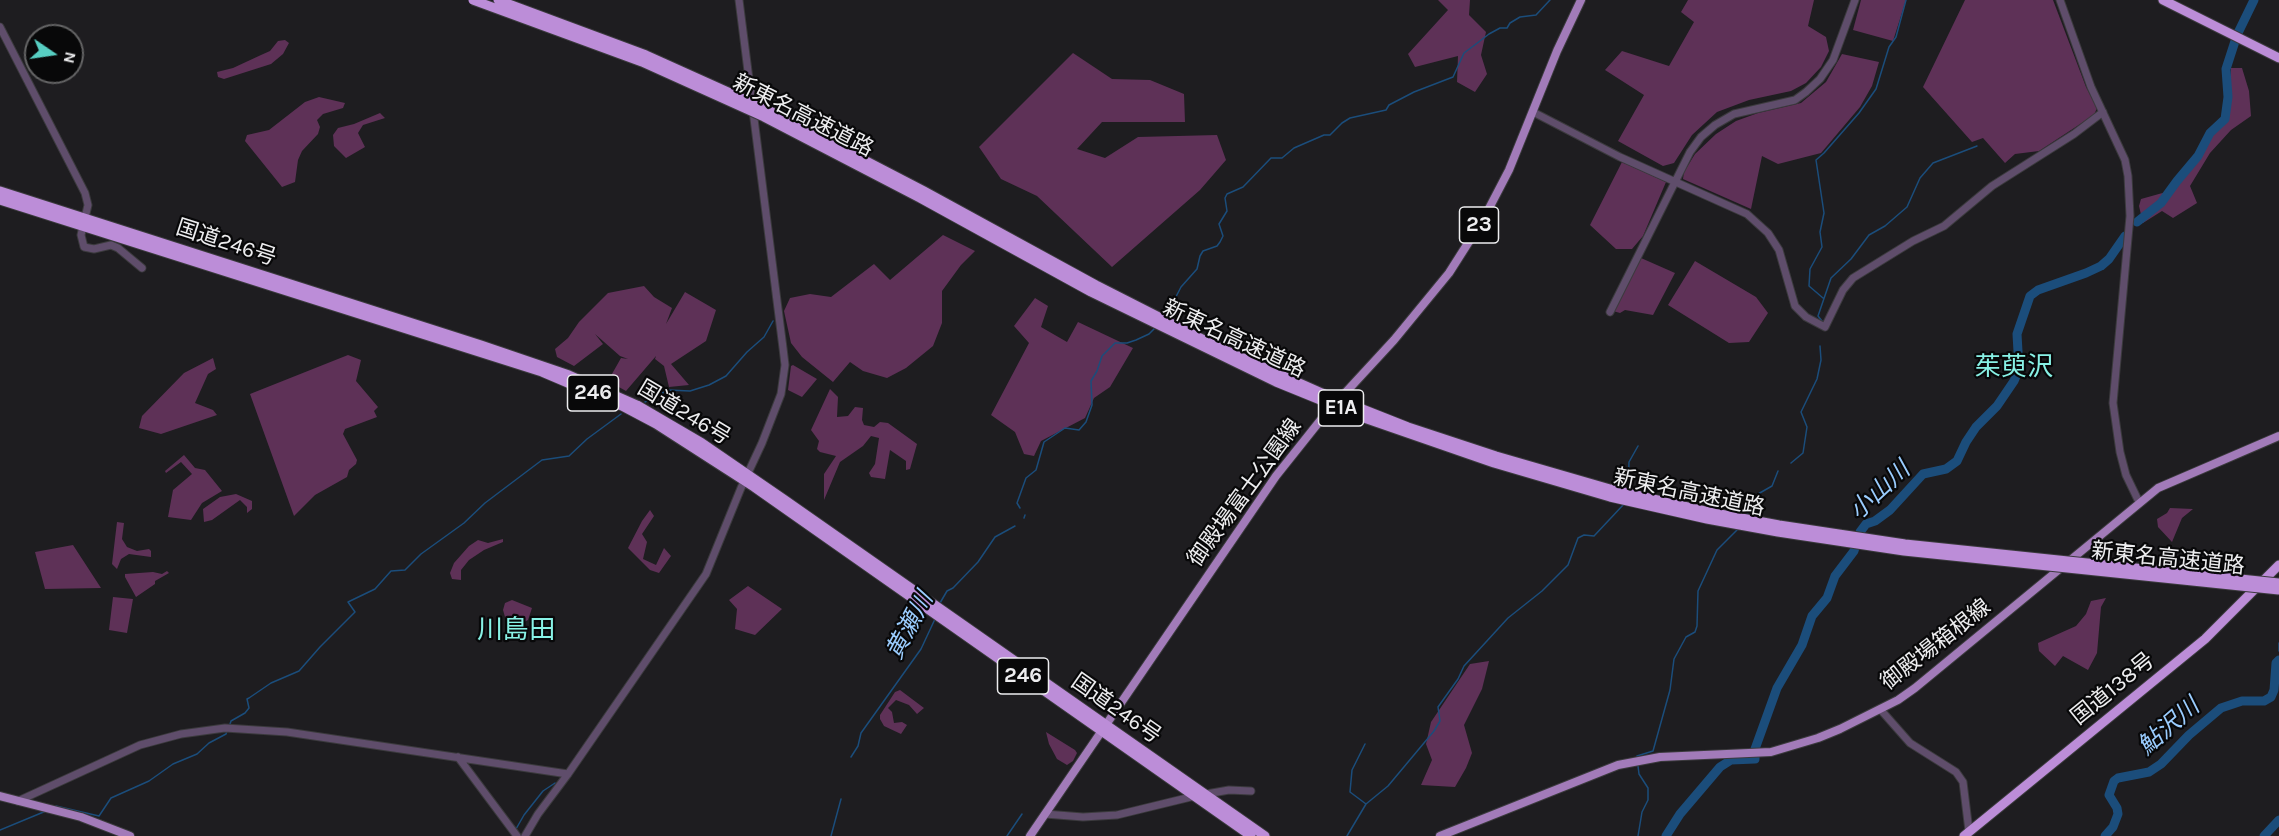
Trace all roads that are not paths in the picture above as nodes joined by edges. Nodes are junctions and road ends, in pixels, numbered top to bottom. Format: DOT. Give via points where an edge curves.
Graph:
graph roads {
  1 [pos="473,0"];
  2 [pos="498,0"];
  3 [pos="739,0"];
  4 [pos="1581,0"];
  5 [pos="1855,0"];
  6 [pos="2060,0"];
  7 [pos="2170,1"];
  8 [pos="0,27"];
  9 [pos="2239,35"];
  10 [pos="2279,53"];
  11 [pos="2279,58"];
  12 [pos="1533,112"];
  13 [pos="2103,112"];
  14 [pos="1676,181"];
  15 [pos="0,191"];
  16 [pos="0,200"];
  17 [pos="84,223"];
  18 [pos="142,268"];
  19 [pos="1610,312"];
  20 [pos="2279,436"];
  21 [pos="746,477"];
  22 [pos="2139,502"];
  23 [pos="2279,565"];
  24 [pos="2279,583"];
  25 [pos="2279,590"];
  26 [pos="1880,709"];
  27 [pos="1103,729"];
  28 [pos="458,757"];
  29 [pos="568,774"];
  30 [pos="1251,791"];
  31 [pos="1199,795"];
  32 [pos="0,796"];
  33 [pos="18,801"];
  34 [pos="1045,814"];
  35 [pos="1967,834"];
  36 [pos="130,836"];
  37 [pos="517,836"];
  38 [pos="525,836"];
  39 [pos="1029,836"];
  40 [pos="1251,836"];
  41 [pos="1265,836"];
  42 [pos="1440,836"];
  1 -- 25 [label="highway, 新東名高速道路 / E1A, bridge" via="642,62 764,117 1091,292 1276,382 1494,463 1610,497 1778,532 1915,552"];
  2 -- 24 [label="highway, 新東名高速道路 / E1A, bridge" via="646,55 766,109 1215,345 1322,393 1486,453 1610,489 1779,525 1905,544"];
  3 -- 21 [label="street" via="785,365 781,394"];
  4 -- 12 [label="main road, 御殿場富士公園線 / 23"];
  5 -- 14 [label="street" via="1833,60 1820,79 1795,100 1734,114 1715,125 1690,152"];
  6 -- 13 [label="street"];
  7 -- 9 [label="highway"];
  8 -- 17 [label="street" via="85,193 88,205"];
  9 -- 10 [label="highway"];
  9 -- 11 [label="highway"];
  12 -- 14 [label="street"];
  12 -- 27 [label="main road, 御殿場富士公園線 / 23" via="1496,194 1449,273 1294,452"];
  13 -- 14 [label="street" via="1992,186 1944,226 1912,241 1854,278 1843,290 1825,327 1795,306 1779,250 1761,226 1747,214"];
  13 -- 22 [label="street" via="2124,160 2129,189 2114,403 2120,452"];
  14 -- 19 [label="street"];
  15 -- 17 [label="highway, 国道246号 / 246"];
  16 -- 17 [label="highway, 国道246号 / 246"];
  17 -- 18 [label="street" via="84,247 111,245"];
  17 -- 21 [label="highway, 国道246号 / 246" via="542,372 622,406"];
  20 -- 22 [label="main road, 御殿場箱根線" via="2181,477"];
  21 -- 27 [label="highway, 国道246号 / 246"];
  21 -- 29 [label="street" via="706,574"];
  22 -- 26 [label="main road, 御殿場箱根線" via="1915,688"];
  23 -- 35 [label="highway, 国道138号" via="2205,639"];
  26 -- 35 [label="street" via="1910,743 1956,772 1963,782"];
  26 -- 42 [label="main road, 御殿場箱根線" via="1818,738 1771,752 1660,757 1606,769"];
  27 -- 31 [label="highway, 国道246号 / 246"];
  27 -- 34 [label="main road, 御殿場富士公園線"];
  28 -- 29 [label="street"];
  28 -- 33 [label="street" via="251,728 206,730 140,745"];
  28 -- 37 [label="street"];
  29 -- 38 [label="street"];
  30 -- 31 [label="street"];
  31 -- 34 [label="street" via="1127,814 1083,818"];
  31 -- 40 [label="highway, 国道246号 / 246"];
  31 -- 41 [label="highway, 国道246号 / 246"];
  32 -- 33 [label="main road"];
  33 -- 36 [label="main road" via="81,817"];
  34 -- 39 [label="main road, 御殿場富士公園線"];
}
